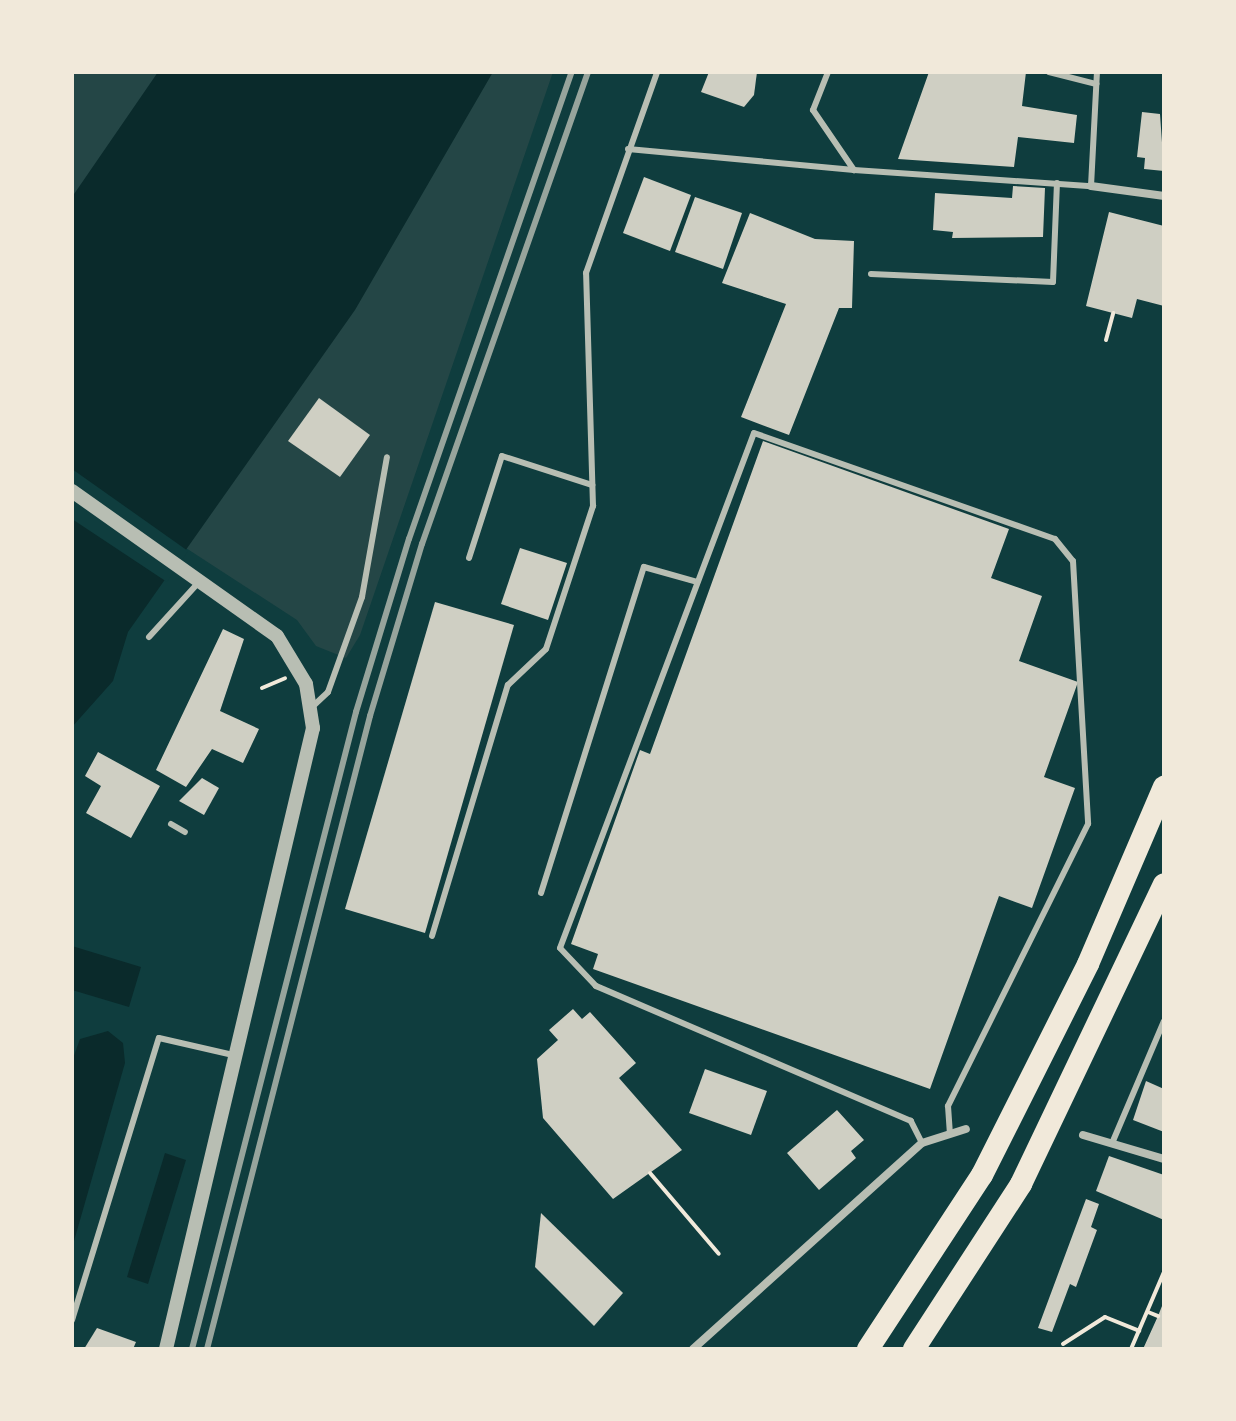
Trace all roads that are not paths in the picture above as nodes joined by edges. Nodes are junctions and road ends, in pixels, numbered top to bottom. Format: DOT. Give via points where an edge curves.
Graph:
graph roads {
  1 [pos="657,72"];
  2 [pos="828,72"];
  3 [pos="1049,72"];
  4 [pos="1097,72"];
  5 [pos="1096,84"];
  6 [pos="628,149"];
  7 [pos="854,170"];
  8 [pos="1057,183"];
  9 [pos="1091,186"];
  10 [pos="1164,196"];
  11 [pos="871,274"];
  12 [pos="387,457"];
  13 [pos="592,485"];
  14 [pos="72,491"];
  15 [pos="469,558"];
  16 [pos="203,579"];
  17 [pos="697,582"];
  18 [pos="149,637"];
  19 [pos="311,708"];
  20 [pos="1164,787"];
  21 [pos="171,824"];
  22 [pos="185,832"];
  23 [pos="1164,884"];
  24 [pos="541,893"];
  25 [pos="432,936"];
  26 [pos="1164,1021"];
  27 [pos="239,1057"];
  28 [pos="966,1129"];
  29 [pos="950,1132"];
  30 [pos="1083,1135"];
  31 [pos="1113,1141"];
  32 [pos="922,1143"];
  33 [pos="1164,1159"];
  34 [pos="72,1320"];
  35 [pos="166,1349"];
  36 [pos="693,1349"];
  37 [pos="868,1349"];
  38 [pos="914,1349"];
  1 -- 6 [label="lane"];
  2 -- 7 [label="lane" via="813,110"];
  3 -- 5 [label="lane"];
  4 -- 5 [label="lane"];
  5 -- 9 [label="lane"];
  6 -- 7 [label="lane"];
  6 -- 13 [label="lane" via="586,273"];
  7 -- 8 [label="lane"];
  8 -- 9 [label="lane"];
  8 -- 11 [label="lane" via="1053,282"];
  9 -- 10 [label="street"];
  12 -- 19 [label="lane" via="366,584 328,692"];
  13 -- 15 [label="lane" via="502,456"];
  13 -- 25 [label="lane" via="593,506 546,649 508,685"];
  14 -- 16 [label="street"];
  16 -- 18 [label="lane"];
  16 -- 19 [label="street" via="277,636 301,671"];
  17 -- 24 [label="lane" via="644,567"];
  17 -- 29 [label="lane" via="754,433 1055,539 1073,561 1088,824 948,1106"];
  17 -- 32 [label="lane" via="560,948 596,986 911,1121"];
  19 -- 27 [label="street" via="310,762"];
  20 -- 37 [label="highway" via="1088,964 982,1175"];
  21 -- 22 [label="lane"];
  23 -- 38 [label="highway" via="1021,1184"];
  26 -- 31 [label="lane"];
  27 -- 34 [label="lane" via="159,1038"];
  27 -- 35 [label="street"];
  28 -- 29 [label="street"];
  29 -- 32 [label="street"];
  30 -- 31 [label="street"];
  31 -- 33 [label="street"];
  32 -- 36 [label="street"];
}
